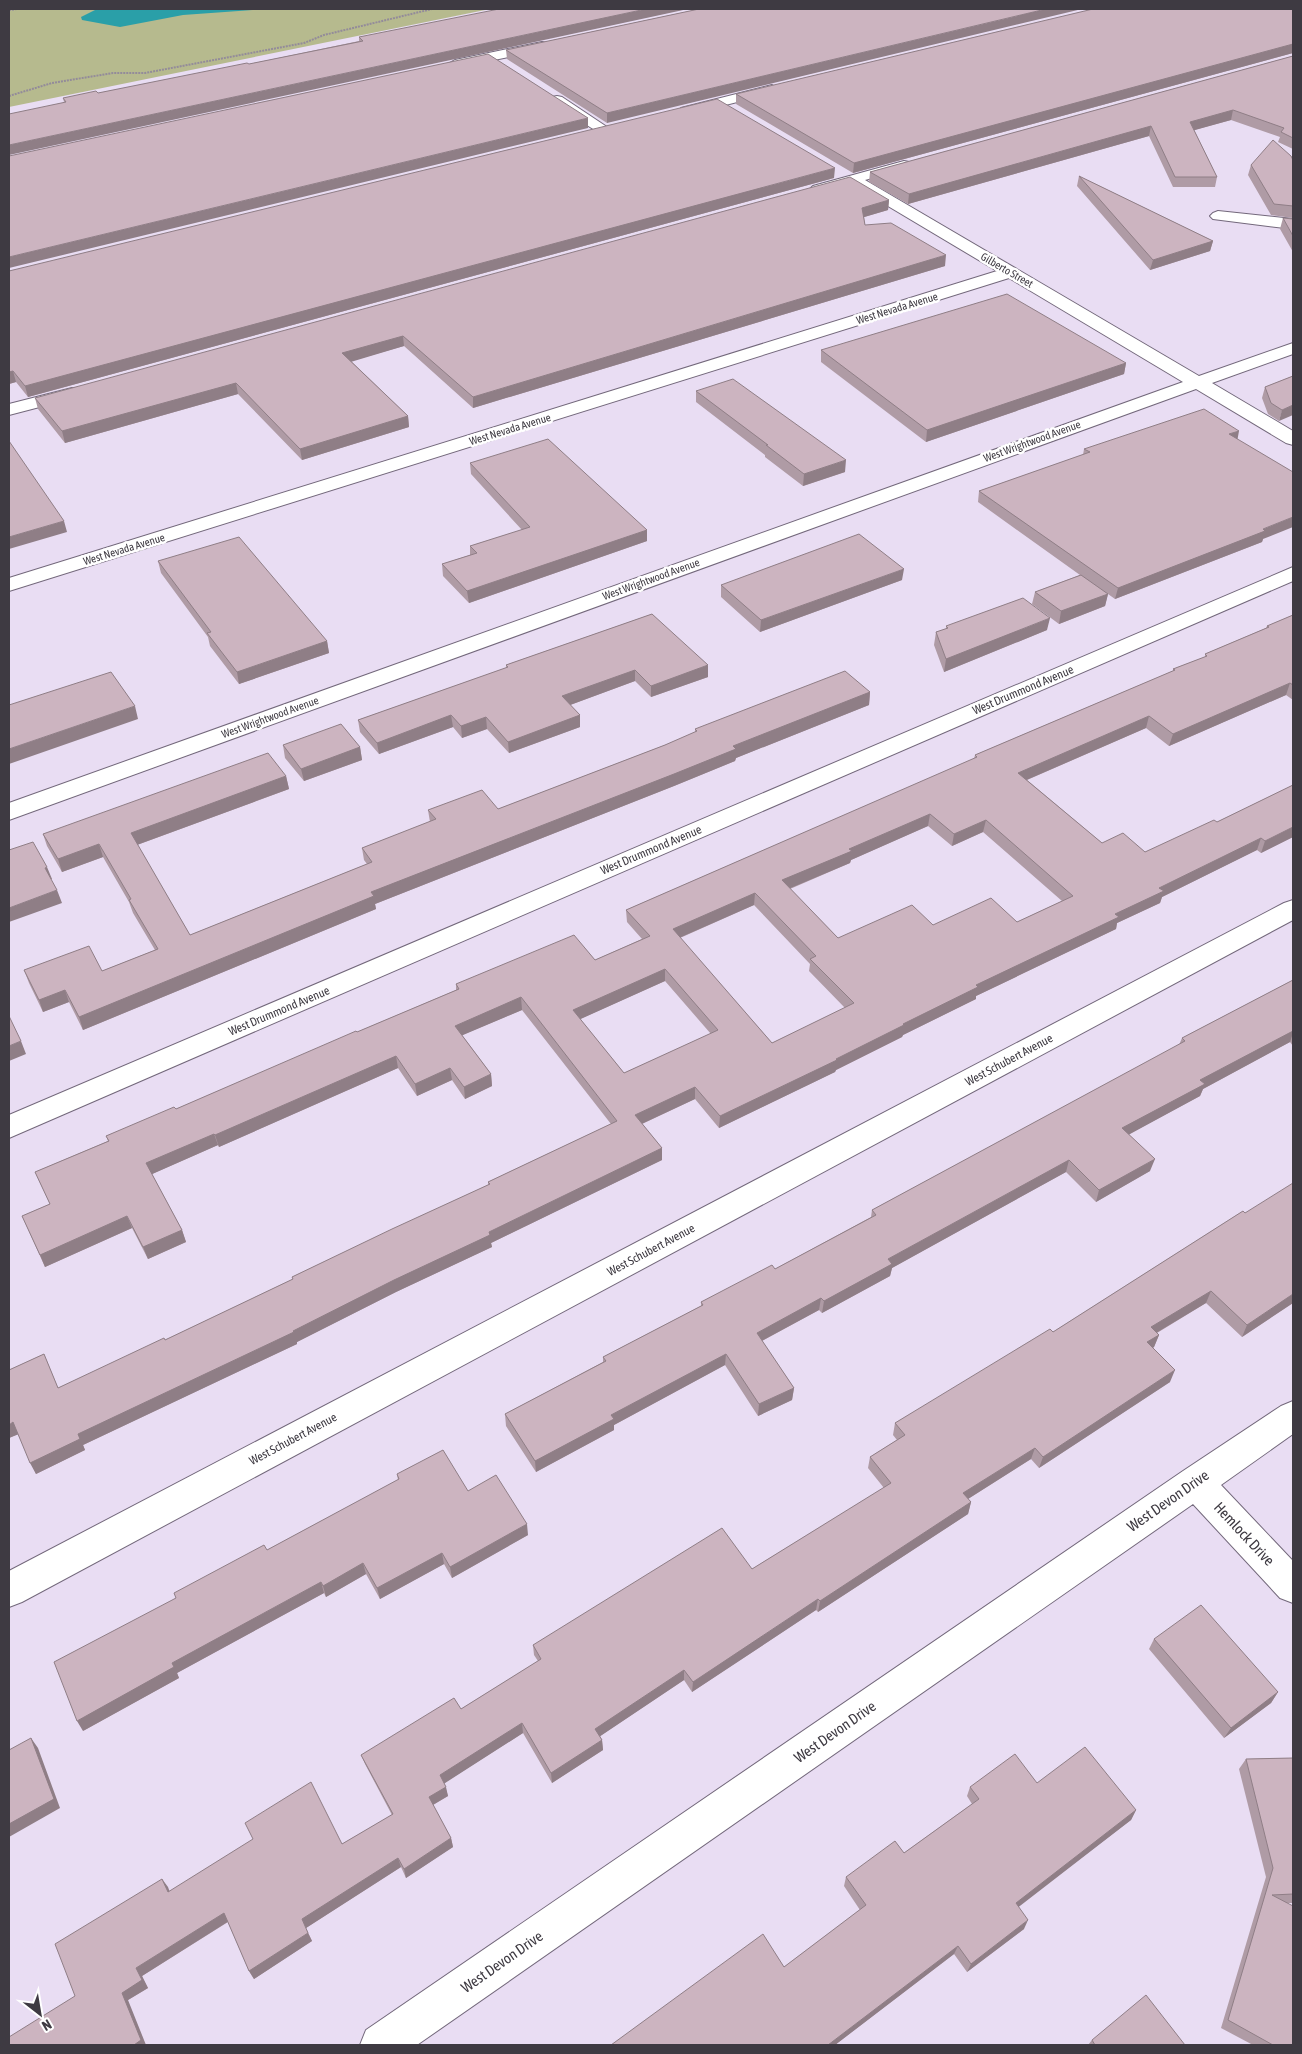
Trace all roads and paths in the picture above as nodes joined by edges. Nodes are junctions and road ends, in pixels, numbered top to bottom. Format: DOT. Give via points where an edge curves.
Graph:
graph roads {
  1 [pos="18,9"];
  2 [pos="432,9"];
  3 [pos="9,10"];
  4 [pos="558,42"];
  5 [pos="491,57"];
  6 [pos="443,67"];
  7 [pos="507,67"];
  8 [pos="786,86"];
  9 [pos="548,94"];
  10 [pos="9,96"];
  11 [pos="720,102"];
  12 [pos="736,112"];
  13 [pos="672,114"];
  14 [pos="586,136"];
  15 [pos="919,162"];
  16 [pos="833,169"];
  17 [pos="852,180"];
  18 [pos="804,193"];
  19 [pos="1218,216"];
  20 [pos="1293,224"];
  21 [pos="1012,272"];
  22 [pos="1293,348"];
  23 [pos="1196,382"];
  24 [pos="85,389"];
  25 [pos="9,410"];
  26 [pos="1293,439"];
  27 [pos="1293,573"];
  28 [pos="9,585"];
  29 [pos="9,812"];
  30 [pos="1293,909"];
  31 [pos="9,1127"];
  32 [pos="1291,1418"];
  33 [pos="1195,1482"];
  34 [pos="1293,1586"];
  35 [pos="9,1590"];
  36 [pos="381,2045"];
  1 -- 3 [label="path"];
  2 -- 10 [label="path" via="304,42 145,73 113,73 52,83"];
  4 -- 5 [label="street"];
  5 -- 6 [label="street"];
  5 -- 7 [label="street"];
  8 -- 11 [label="street"];
  9 -- 14 [label="street" via="610,130"];
  11 -- 12 [label="street"];
  11 -- 13 [label="street"];
  15 -- 17 [label="street"];
  16 -- 17 [label="street, Gilberto Street"];
  17 -- 18 [label="street"];
  17 -- 21 [label="street, Gilberto Street"];
  19 -- 20 [label="street"];
  21 -- 23 [label="street, Gilberto Street"];
  21 -- 28 [label="street, West Nevada Avenue"];
  22 -- 23 [label="street, West Wrightwood Avenue"];
  23 -- 26 [label="street, Gilberto Street"];
  23 -- 29 [label="street, West Wrightwood Avenue"];
  24 -- 25 [label="street"];
  27 -- 31 [label="street, West Drummond Avenue"];
  30 -- 35 [label="street, West Schubert Avenue"];
  32 -- 33 [label="street, West Devon Drive"];
  33 -- 34 [label="street, Hemlock Drive"];
  33 -- 36 [label="street, West Devon Drive"];
}
